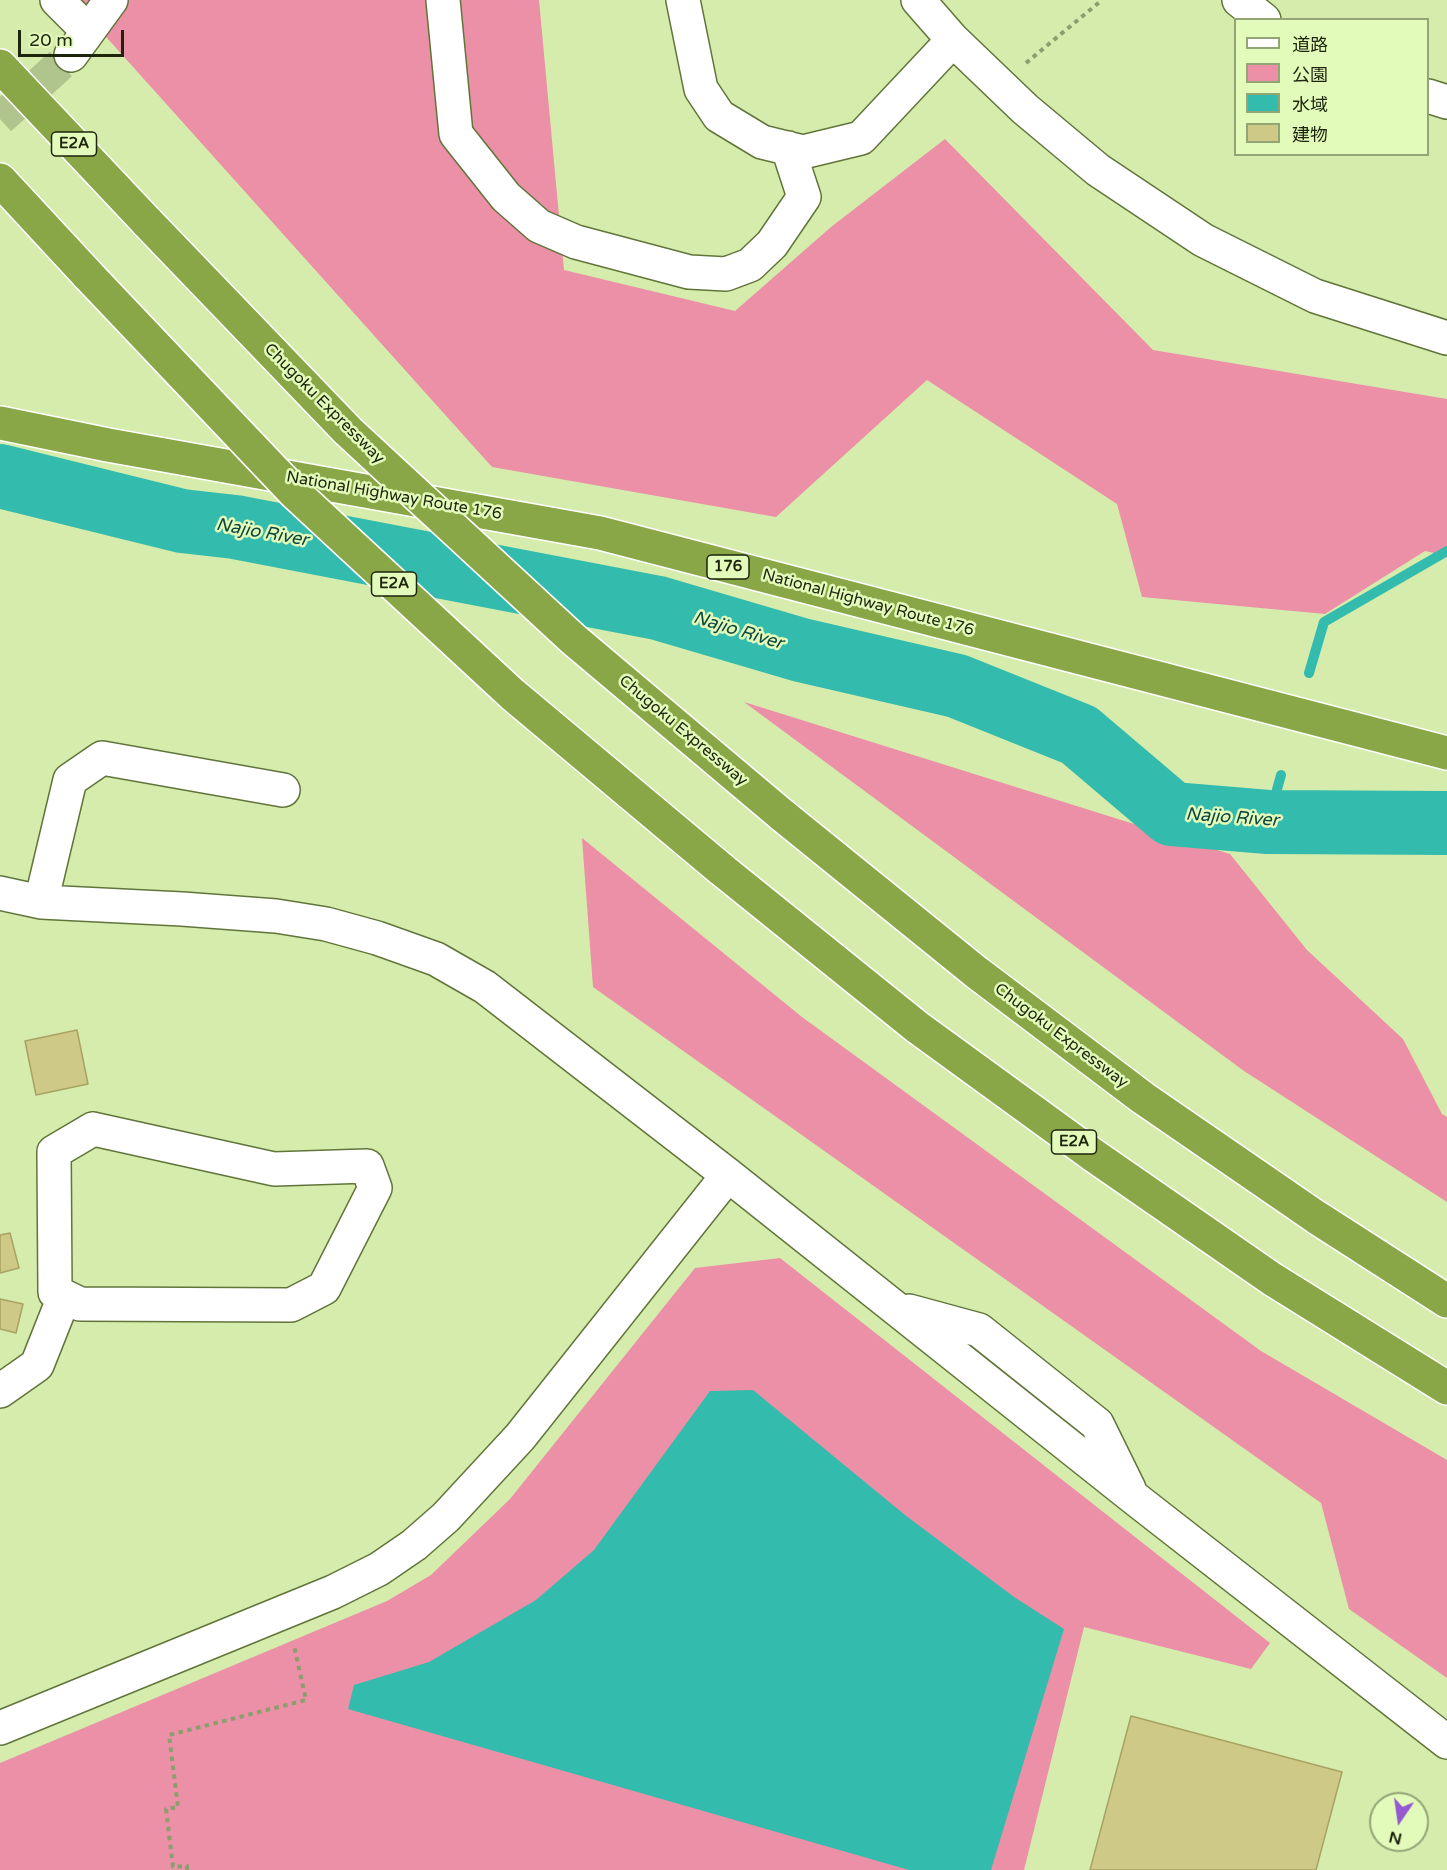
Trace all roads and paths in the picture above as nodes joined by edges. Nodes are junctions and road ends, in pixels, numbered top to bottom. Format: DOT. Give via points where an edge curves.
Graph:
graph roads {
  1 [pos="57,0"];
  2 [pos="111,0"];
  3 [pos="443,0"];
  4 [pos="683,0"];
  5 [pos="918,0"];
  6 [pos="1102,0"];
  7 [pos="1239,0"];
  8 [pos="1262,18"];
  9 [pos="953,40"];
  10 [pos="0,66"];
  11 [pos="1018,71"];
  12 [pos="1429,96"];
  13 [pos="1447,102"];
  14 [pos="788,148"];
  15 [pos="0,180"];
  16 [pos="1447,338"];
  17 [pos="0,423"];
  18 [pos="1447,753"];
  19 [pos="283,790"];
  20 [pos="0,893"];
  21 [pos="41,902"];
  22 [pos="728,1175"];
  23 [pos="64,1297"];
  24 [pos="1447,1301"];
  25 [pos="1447,1388"];
  26 [pos="0,1391"];
  27 [pos="295,1648"];
  28 [pos="0,1728"];
  29 [pos="1447,1742"];
  30 [pos="188,1870"];
  1 -- 2 [label="street" via="79,43"];
  3 -- 14 [label="street" via="456,134 506,197 539,226 576,242 689,272 726,274 750,265 772,244 804,197"];
  4 -- 14 [label="street" via="701,89 719,116 762,142"];
  5 -- 9 [label="street"];
  6 -- 11 [label="path"];
  7 -- 8 [label="street"];
  9 -- 14 [label="street" via="861,138 803,152"];
  9 -- 16 [label="street" via="1024,109 1098,170 1203,240 1315,296"];
  10 -- 24 [label="highway, Chugoku Expressway / E2A, bridge" via="348,431 573,639 976,972 1143,1098"];
  12 -- 13 [label="street"];
  15 -- 25 [label="highway, E2A, bridge" via="296,493 512,694 721,869 916,1027 1093,1155 1272,1279"];
  17 -- 18 [label="highway, National Highway Route 176 / 176" via="600,533"];
  19 -- 21 [label="street" via="102,758 70,780"];
  20 -- 21 [label="street"];
  21 -- 22 [label="street" via="276,916 346,930 436,959 485,987"];
  22 -- 28 [label="street" via="520,1437 446,1517 414,1545 379,1569 333,1592"];
  22 -- 29 [label="street" via="895,1308 979,1330 1097,1424 1133,1497"];
  23 -- 23 [label="street" via="55,1292 54,1152 93,1128 274,1169 367,1166 375,1188 324,1288 291,1305 80,1304"];
  23 -- 26 [label="street" via="37,1365"];
  27 -- 30 [label="path" via="306,1700 170,1735 178,1807 166,1809 173,1867 187,1866"];
}
